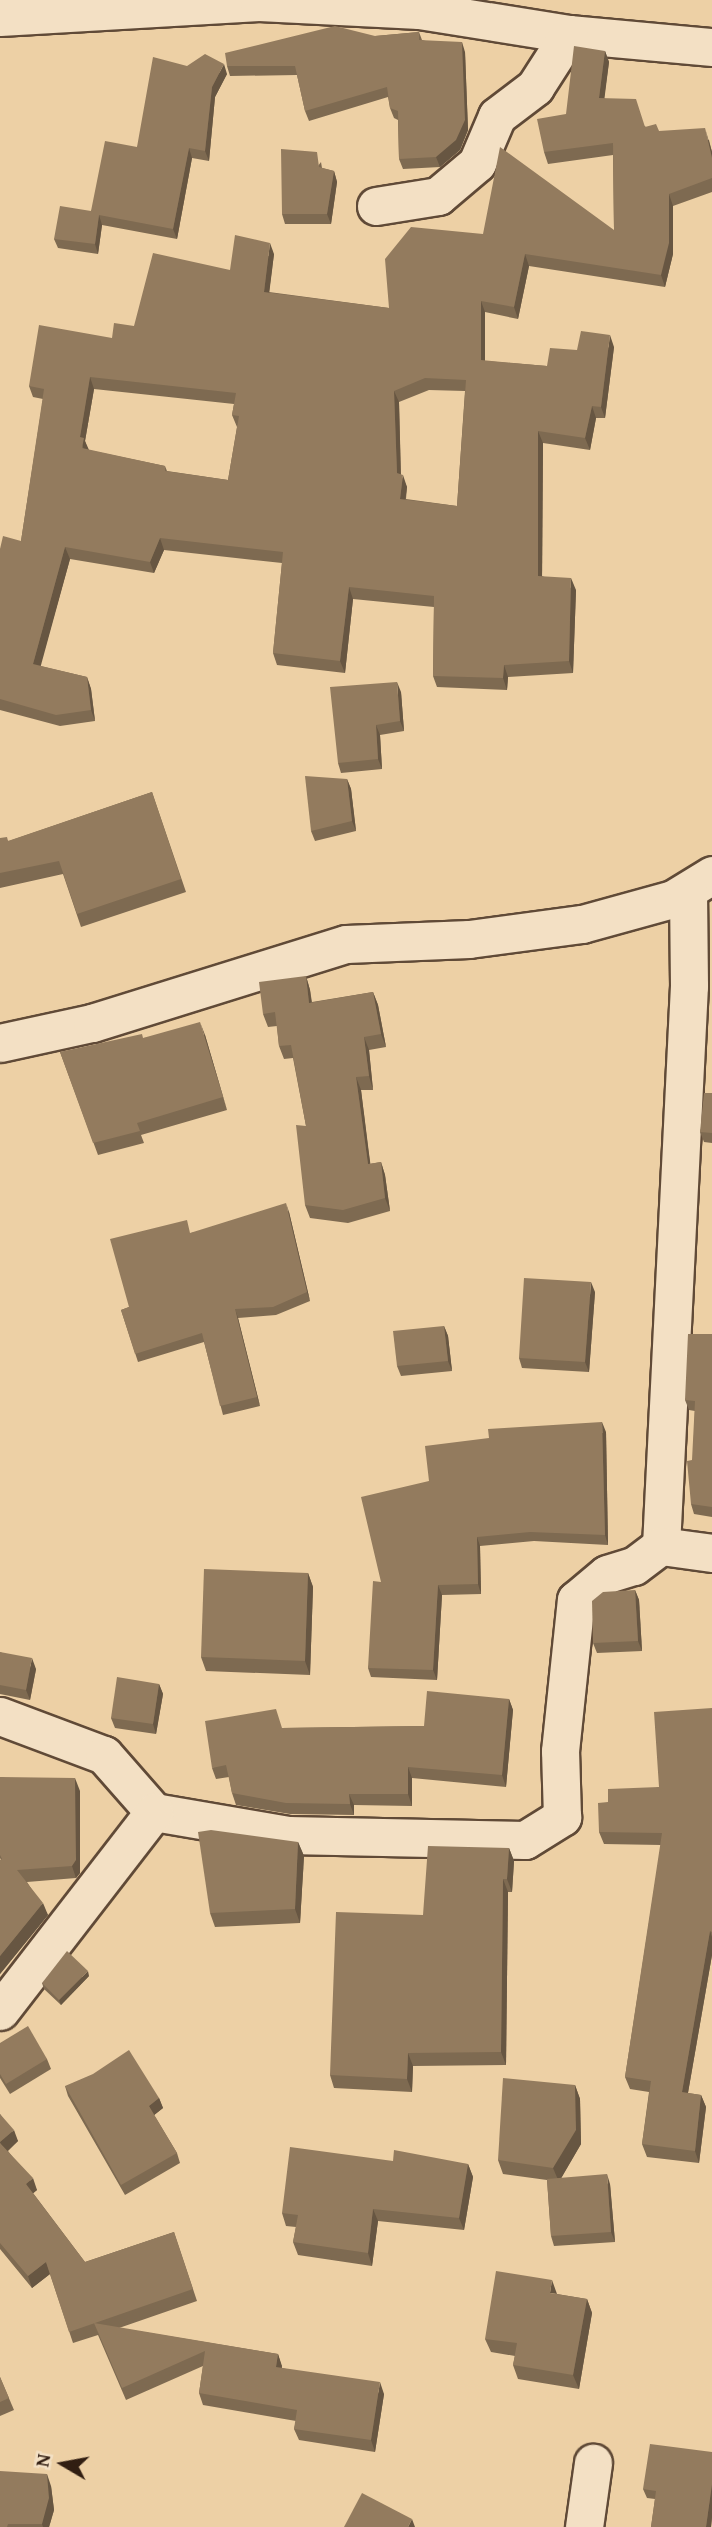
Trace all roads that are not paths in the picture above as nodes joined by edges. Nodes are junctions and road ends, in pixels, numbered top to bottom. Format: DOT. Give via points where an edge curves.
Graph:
graph roads {
  1 [pos="0,17"];
  2 [pos="569,34"];
  3 [pos="712,47"];
  4 [pos="376,206"];
  5 [pos="700,884"];
  6 [pos="0,1043"];
  7 [pos="661,1546"];
  8 [pos="712,1553"];
  9 [pos="0,1716"];
  10 [pos="154,1812"];
  11 [pos="0,2011"];
  12 [pos="593,2463"];
  13 [pos="584,2527"];
  1 -- 2 [label="street" via="259,2 419,10"];
  2 -- 3 [label="street"];
  2 -- 4 [label="street" via="535,87 497,116 477,163 438,196"];
  5 -- 6 [label="street" via="582,924 469,939 346,944 92,1023"];
  5 -- 7 [label="street" via="689,986"];
  7 -- 8 [label="street"];
  7 -- 10 [label="street" via="634,1566 607,1574 576,1600 560,1751 562,1817 543,1832 525,1840 288,1835"];
  9 -- 10 [label="street" via="104,1755"];
  10 -- 11 [label="street"];
  12 -- 13 [label="street"];
}
